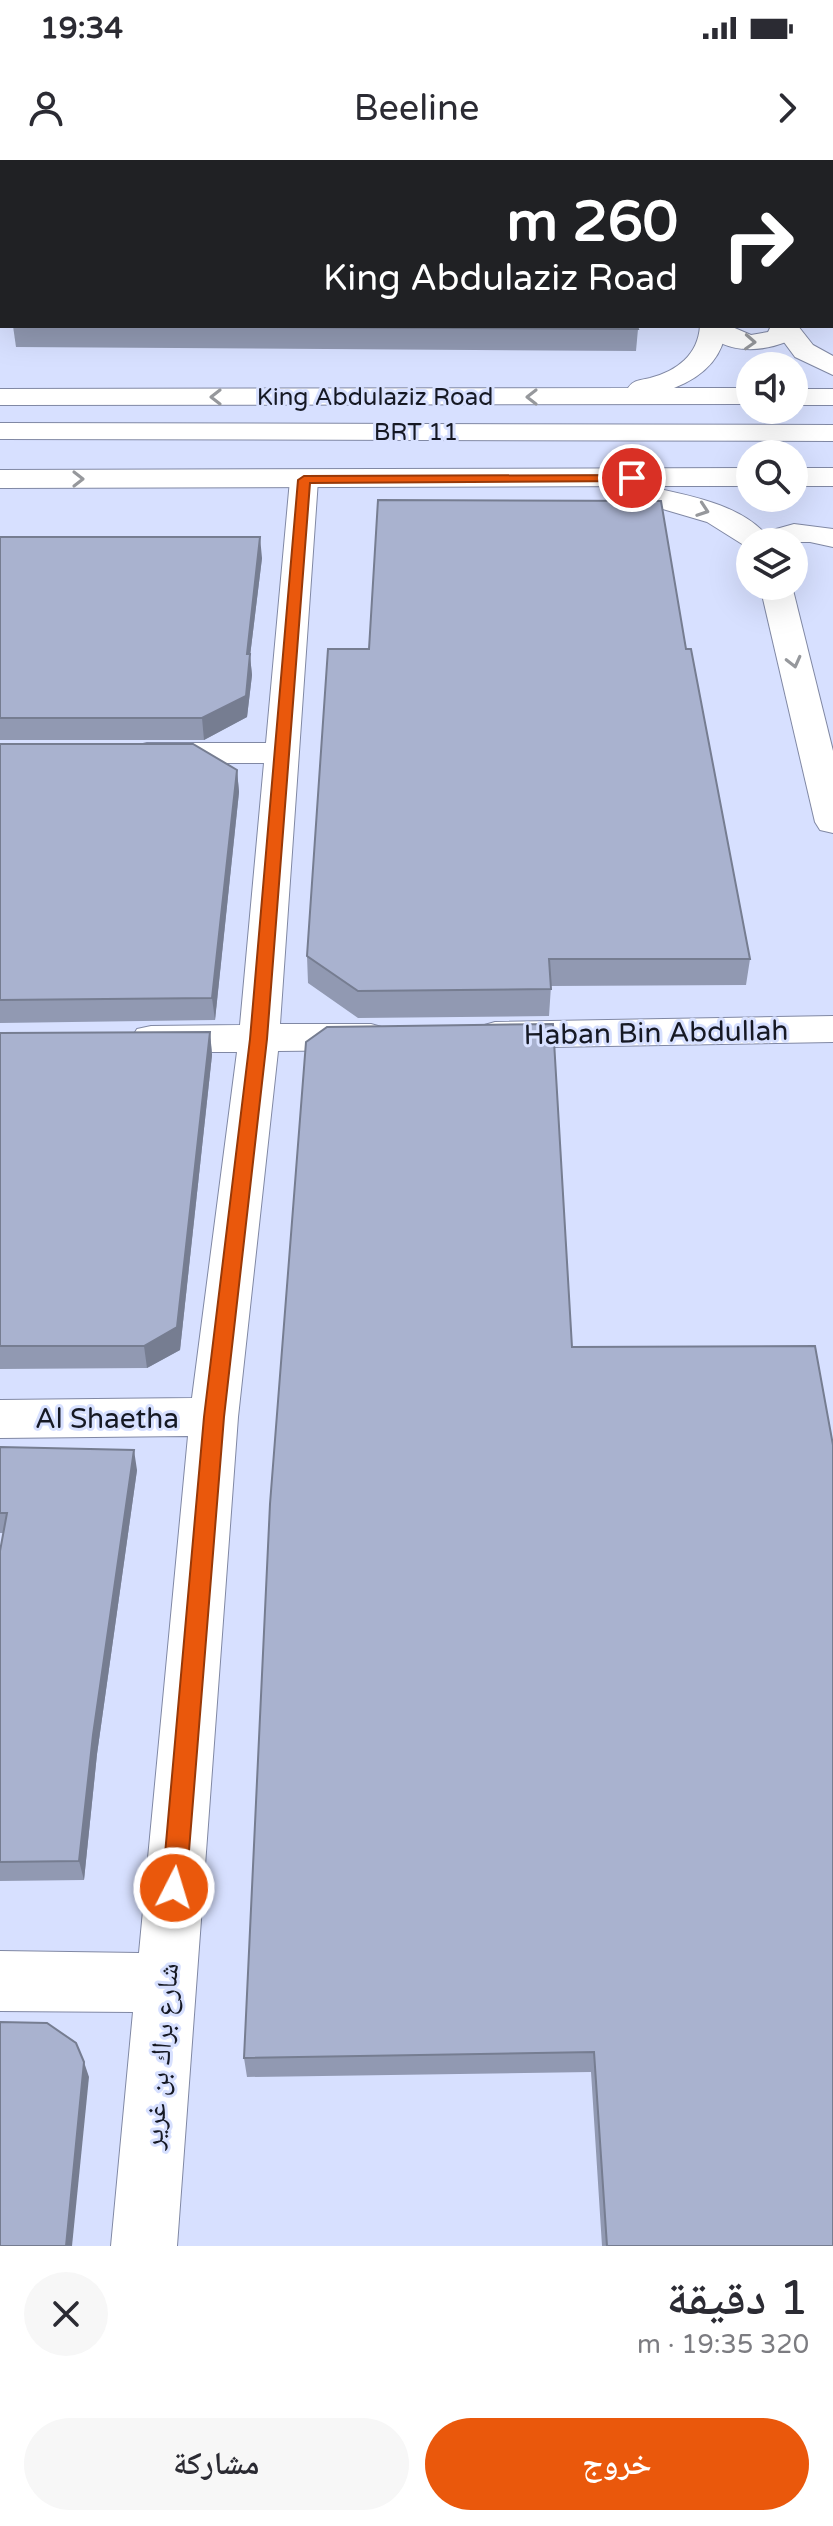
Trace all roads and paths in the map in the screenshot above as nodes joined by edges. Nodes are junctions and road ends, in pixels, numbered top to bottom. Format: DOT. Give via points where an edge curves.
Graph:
graph roads {
  1 [pos="713,328"];
  2 [pos="716,328"];
  3 [pos="783,328"];
  4 [pos="786,328"];
  5 [pos="833,367"];
  6 [pos="736,396"];
  7 [pos="0,397"];
  8 [pos="574,397"];
  9 [pos="808,397"];
  10 [pos="833,397"];
  11 [pos="0,431"];
  12 [pos="833,433"];
  13 [pos="736,477"];
  14 [pos="808,477"];
  15 [pos="833,477"];
  16 [pos="0,479"];
  17 [pos="573,479"];
  18 [pos="304,480"];
  19 [pos="741,528"];
  20 [pos="808,534"];
  21 [pos="833,538"];
  22 [pos="779,600"];
  23 [pos="109,753"];
  24 [pos="281,753"];
  25 [pos="833,822"];
  26 [pos="833,1029"];
  27 [pos="466,1035"];
  28 [pos="402,1036"];
  29 [pos="122,1039"];
  30 [pos="259,1039"];
  31 [pos="214,1417"];
  32 [pos="0,1419"];
  33 [pos="0,1981"];
  34 [pos="166,1983"];
  35 [pos="144,2246"];
  1 -- 8 [label="main road" via="705,356 680,375 647,387"];
  2 -- 3 [label="main road, one-way" via="742,343 766,342"];
  4 -- 5 [label="main road" via="804,351"];
  6 -- 8 [label="main road, King Abdulaziz Road"];
  8 -- 7 [label="main road, King Abdulaziz Road, one-way"];
  9 -- 10 [label="main road"];
  11 -- 12 [label="main road, BRT 11"];
  13 -- 17 [label="main road"];
  14 -- 15 [label="main road"];
  16 -- 18 [label="main road, one-way"];
  17 -- 18 [label="main road"];
  17 -- 19 [label="main road, one-way" via="704,510"];
  18 -- 24 [label="main road, شارع براك بن غرير"];
  20 -- 21 [label="main road"];
  22 -- 25 [label="main road, one-way"];
  23 -- 24 [label="main road"];
  24 -- 30 [label="main road, شارع براك بن غرير"];
  26 -- 27 [label="main road, Haban Bin Abdullah"];
  28 -- 30 [label="main road"];
  29 -- 30 [label="main road"];
  30 -- 31 [label="main road, شارع براك بن غرير"];
  31 -- 32 [label="main road, Al Shaetha"];
  31 -- 34 [label="main road, شارع براك بن غرير"];
  33 -- 34 [label="main road"];
  34 -- 35 [label="main road, شارع براك بن غرير"];
}
